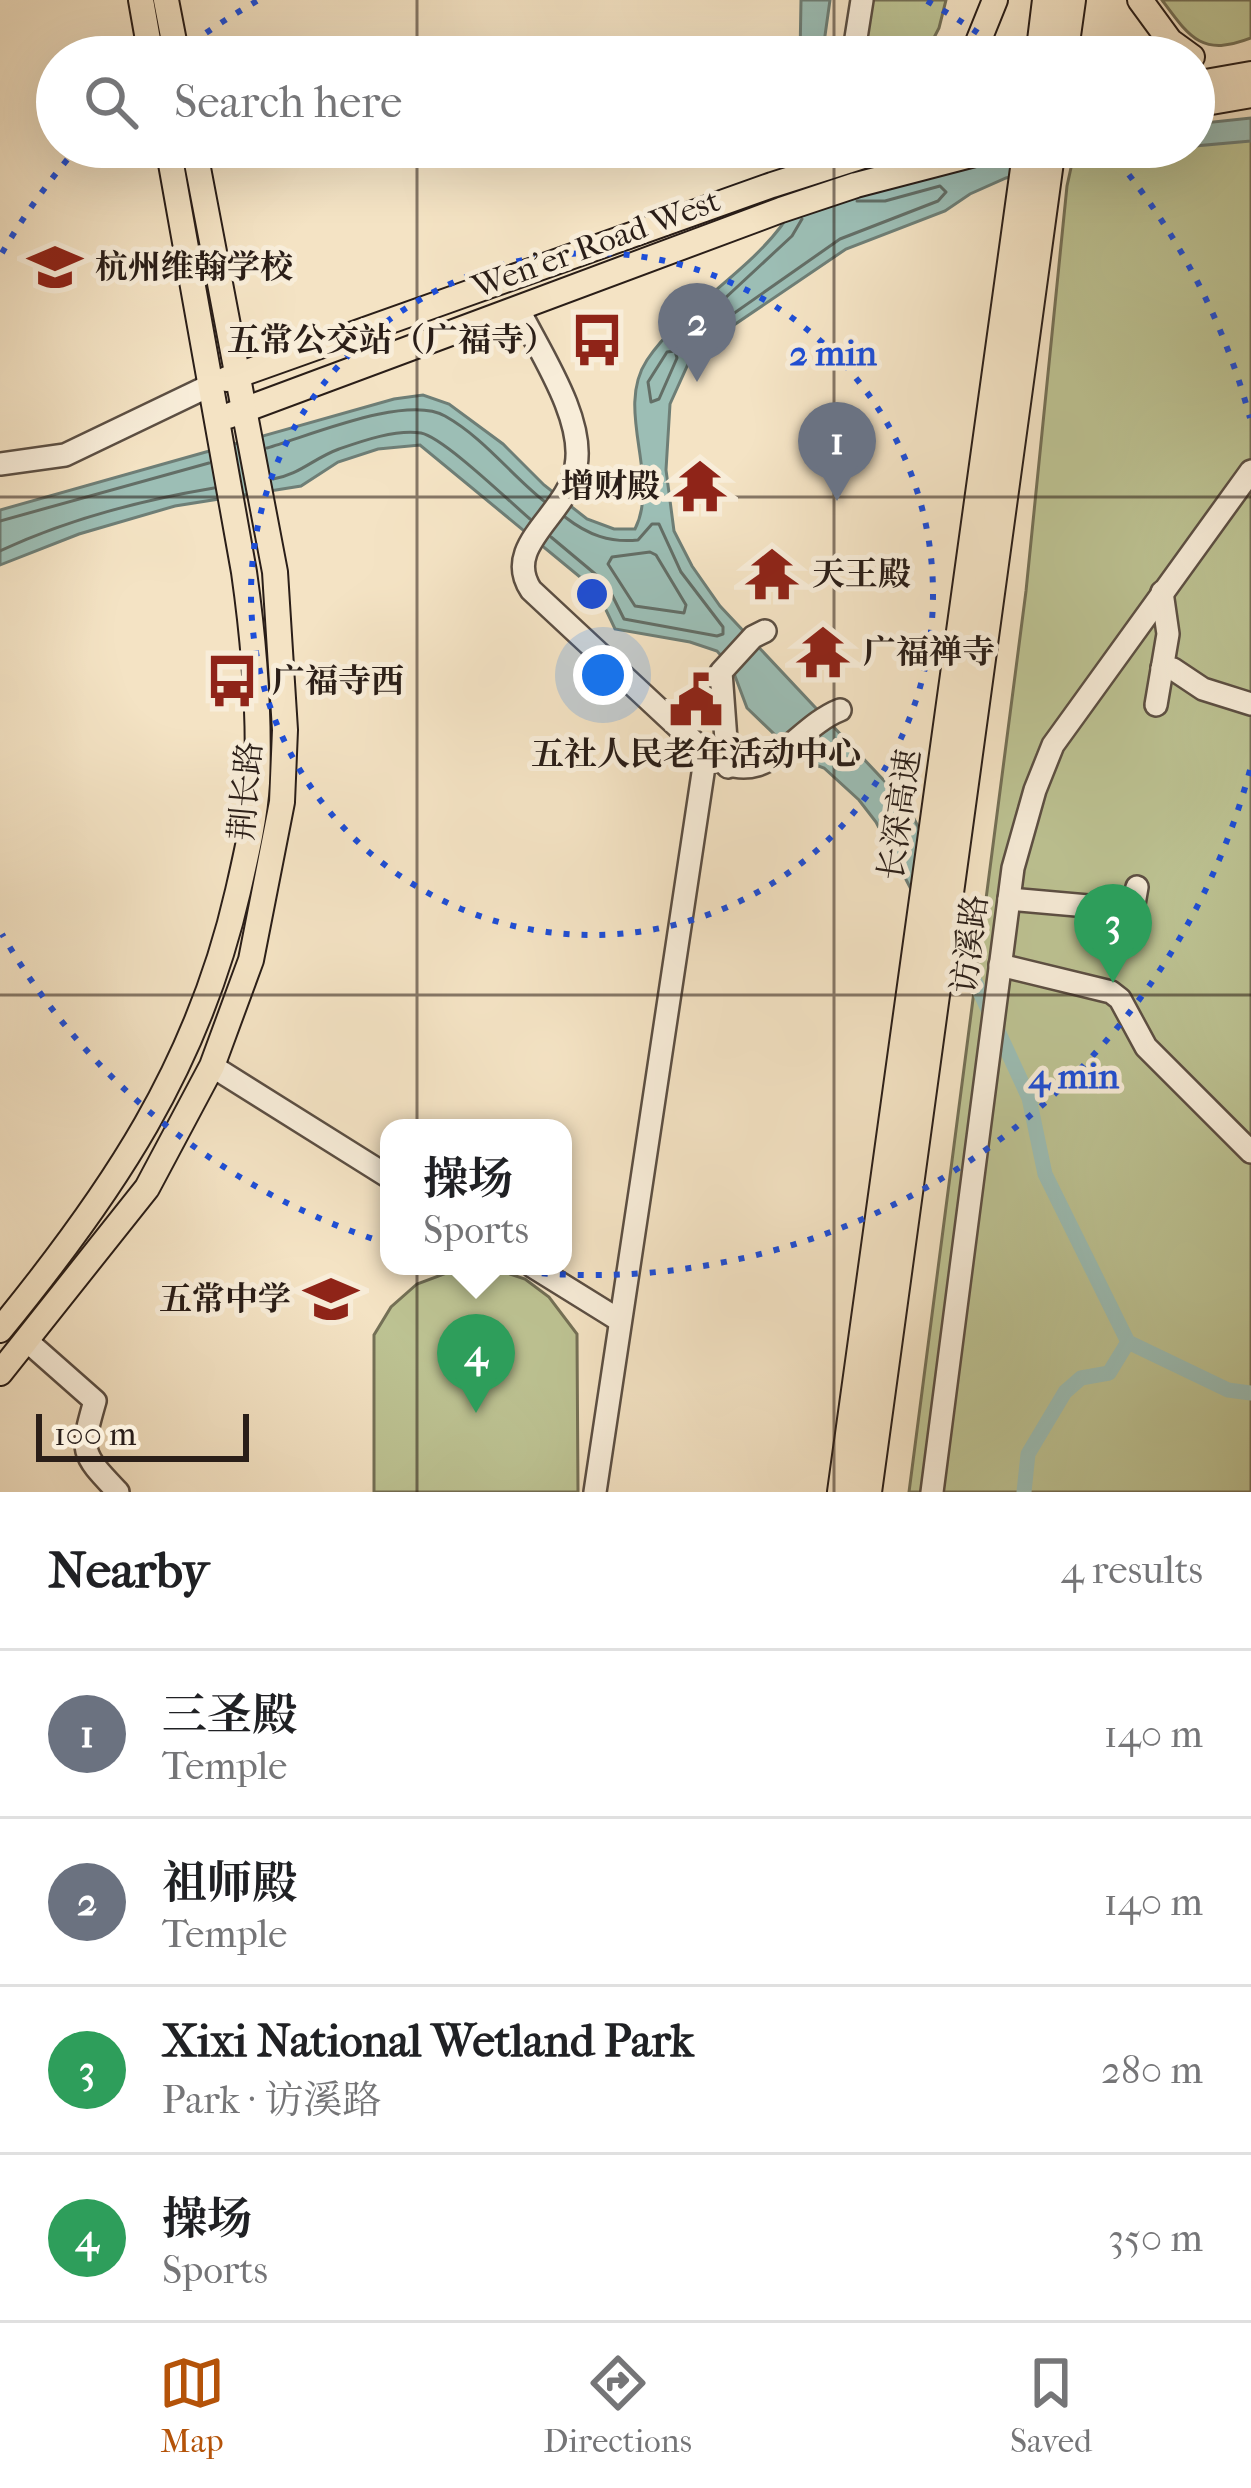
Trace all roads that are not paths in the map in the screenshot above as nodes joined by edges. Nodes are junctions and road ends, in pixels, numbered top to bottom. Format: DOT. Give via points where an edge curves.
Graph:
graph roads {
  1 [pos="141,0"];
  2 [pos="166,0"];
  3 [pos="862,0"];
  4 [pos="994,0"];
  5 [pos="1048,0"];
  6 [pos="1070,0"];
  7 [pos="1141,0"];
  8 [pos="148,36"];
  9 [pos="173,36"];
  10 [pos="857,36"];
  11 [pos="980,36"];
  12 [pos="1044,36"];
  13 [pos="1066,36"];
  14 [pos="1166,36"];
  15 [pos="1215,69"];
  16 [pos="1248,81"];
  17 [pos="1215,83"];
  18 [pos="1215,96"];
  19 [pos="174,168"];
  20 [pos="197,168"];
  21 [pos="823,168"];
  22 [pos="921,168"];
  23 [pos="1030,168"];
  24 [pos="1044,168"];
  25 [pos="1031,210"];
  26 [pos="518,308"];
  27 [pos="225,380"];
  28 [pos="231,415"];
  29 [pos="0,464"];
  30 [pos="1251,471"];
  31 [pos="1162,592"];
  32 [pos="759,634"];
  33 [pos="1162,668"];
  34 [pos="1251,704"];
  35 [pos="1156,705"];
  36 [pos="834,712"];
  37 [pos="706,753"];
  38 [pos="728,766"];
  39 [pos="1137,887"];
  40 [pos="1009,899"];
  41 [pos="1000,965"];
  42 [pos="212,1066"];
  43 [pos="1251,1152"];
  44 [pos="380,1171"];
  45 [pos="546,1275"];
  46 [pos="619,1320"];
  47 [pos="0,1330"];
  48 [pos="28,1341"];
  49 [pos="0,1373"];
  50 [pos="118,1492"];
  51 [pos="595,1492"];
  52 [pos="843,1492"];
  53 [pos="866,1492"];
  54 [pos="932,1492"];
  1 -- 8 [label="main road"];
  2 -- 9 [label="main road"];
  3 -- 10 [label="street"];
  4 -- 11 [label="main road"];
  5 -- 12 [label="highway"];
  6 -- 13 [label="highway"];
  7 -- 14 [label="main road"];
  15 -- 16 [label="main road"];
  16 -- 17 [label="main road"];
  16 -- 18 [label="main road"];
  19 -- 27 [label="main road, 荆长路"];
  20 -- 27 [label="main road, 荆长路"];
  21 -- 27 [label="main road, Wen'er Road West"];
  22 -- 26 [label="main road, Wen'er Road West" via="781,210"];
  23 -- 25 [label="highway, 长深高速"];
  24 -- 25 [label="highway, 长深高速"];
  25 -- 52 [label="highway, 长深高速"];
  25 -- 53 [label="highway, 长深高速"];
  26 -- 28 [label="main road, Wen'er Road West"];
  26 -- 37 [label="street" via="579,441 566,496 520,565 531,590"];
  27 -- 28 [label="main road, 荆长路"];
  27 -- 29 [label="street" via="65,454"];
  28 -- 42 [label="main road, 荆长路" via="252,440 275,572 283,802 256,939"];
  28 -- 47 [label="main road, 荆长路" via="220,446 254,642 257,742 248,844 225,949 150,1124 75,1238"];
  30 -- 31 [label="street, 访溪路"];
  31 -- 33 [label="street"];
  31 -- 40 [label="street, 访溪路" via="1053,745"];
  32 -- 38 [label="street" via="724,664"];
  33 -- 34 [label="street"];
  33 -- 35 [label="street"];
  36 -- 38 [label="street" via="779,755 745,769"];
  37 -- 38 [label="street"];
  37 -- 46 [label="street"];
  39 -- 40 [label="street" via="1132,910"];
  40 -- 41 [label="street, 访溪路"];
  41 -- 43 [label="street" via="1111,992 1146,1047"];
  41 -- 54 [label="street, 访溪路"];
  42 -- 44 [label="street"];
  42 -- 48 [label="main road, 荆长路" via="147,1188"];
  45 -- 46 [label="street"];
  46 -- 51 [label="street"];
  48 -- 49 [label="main road, 荆长路"];
  48 -- 50 [label="street" via="95,1401 87,1460"];
}
